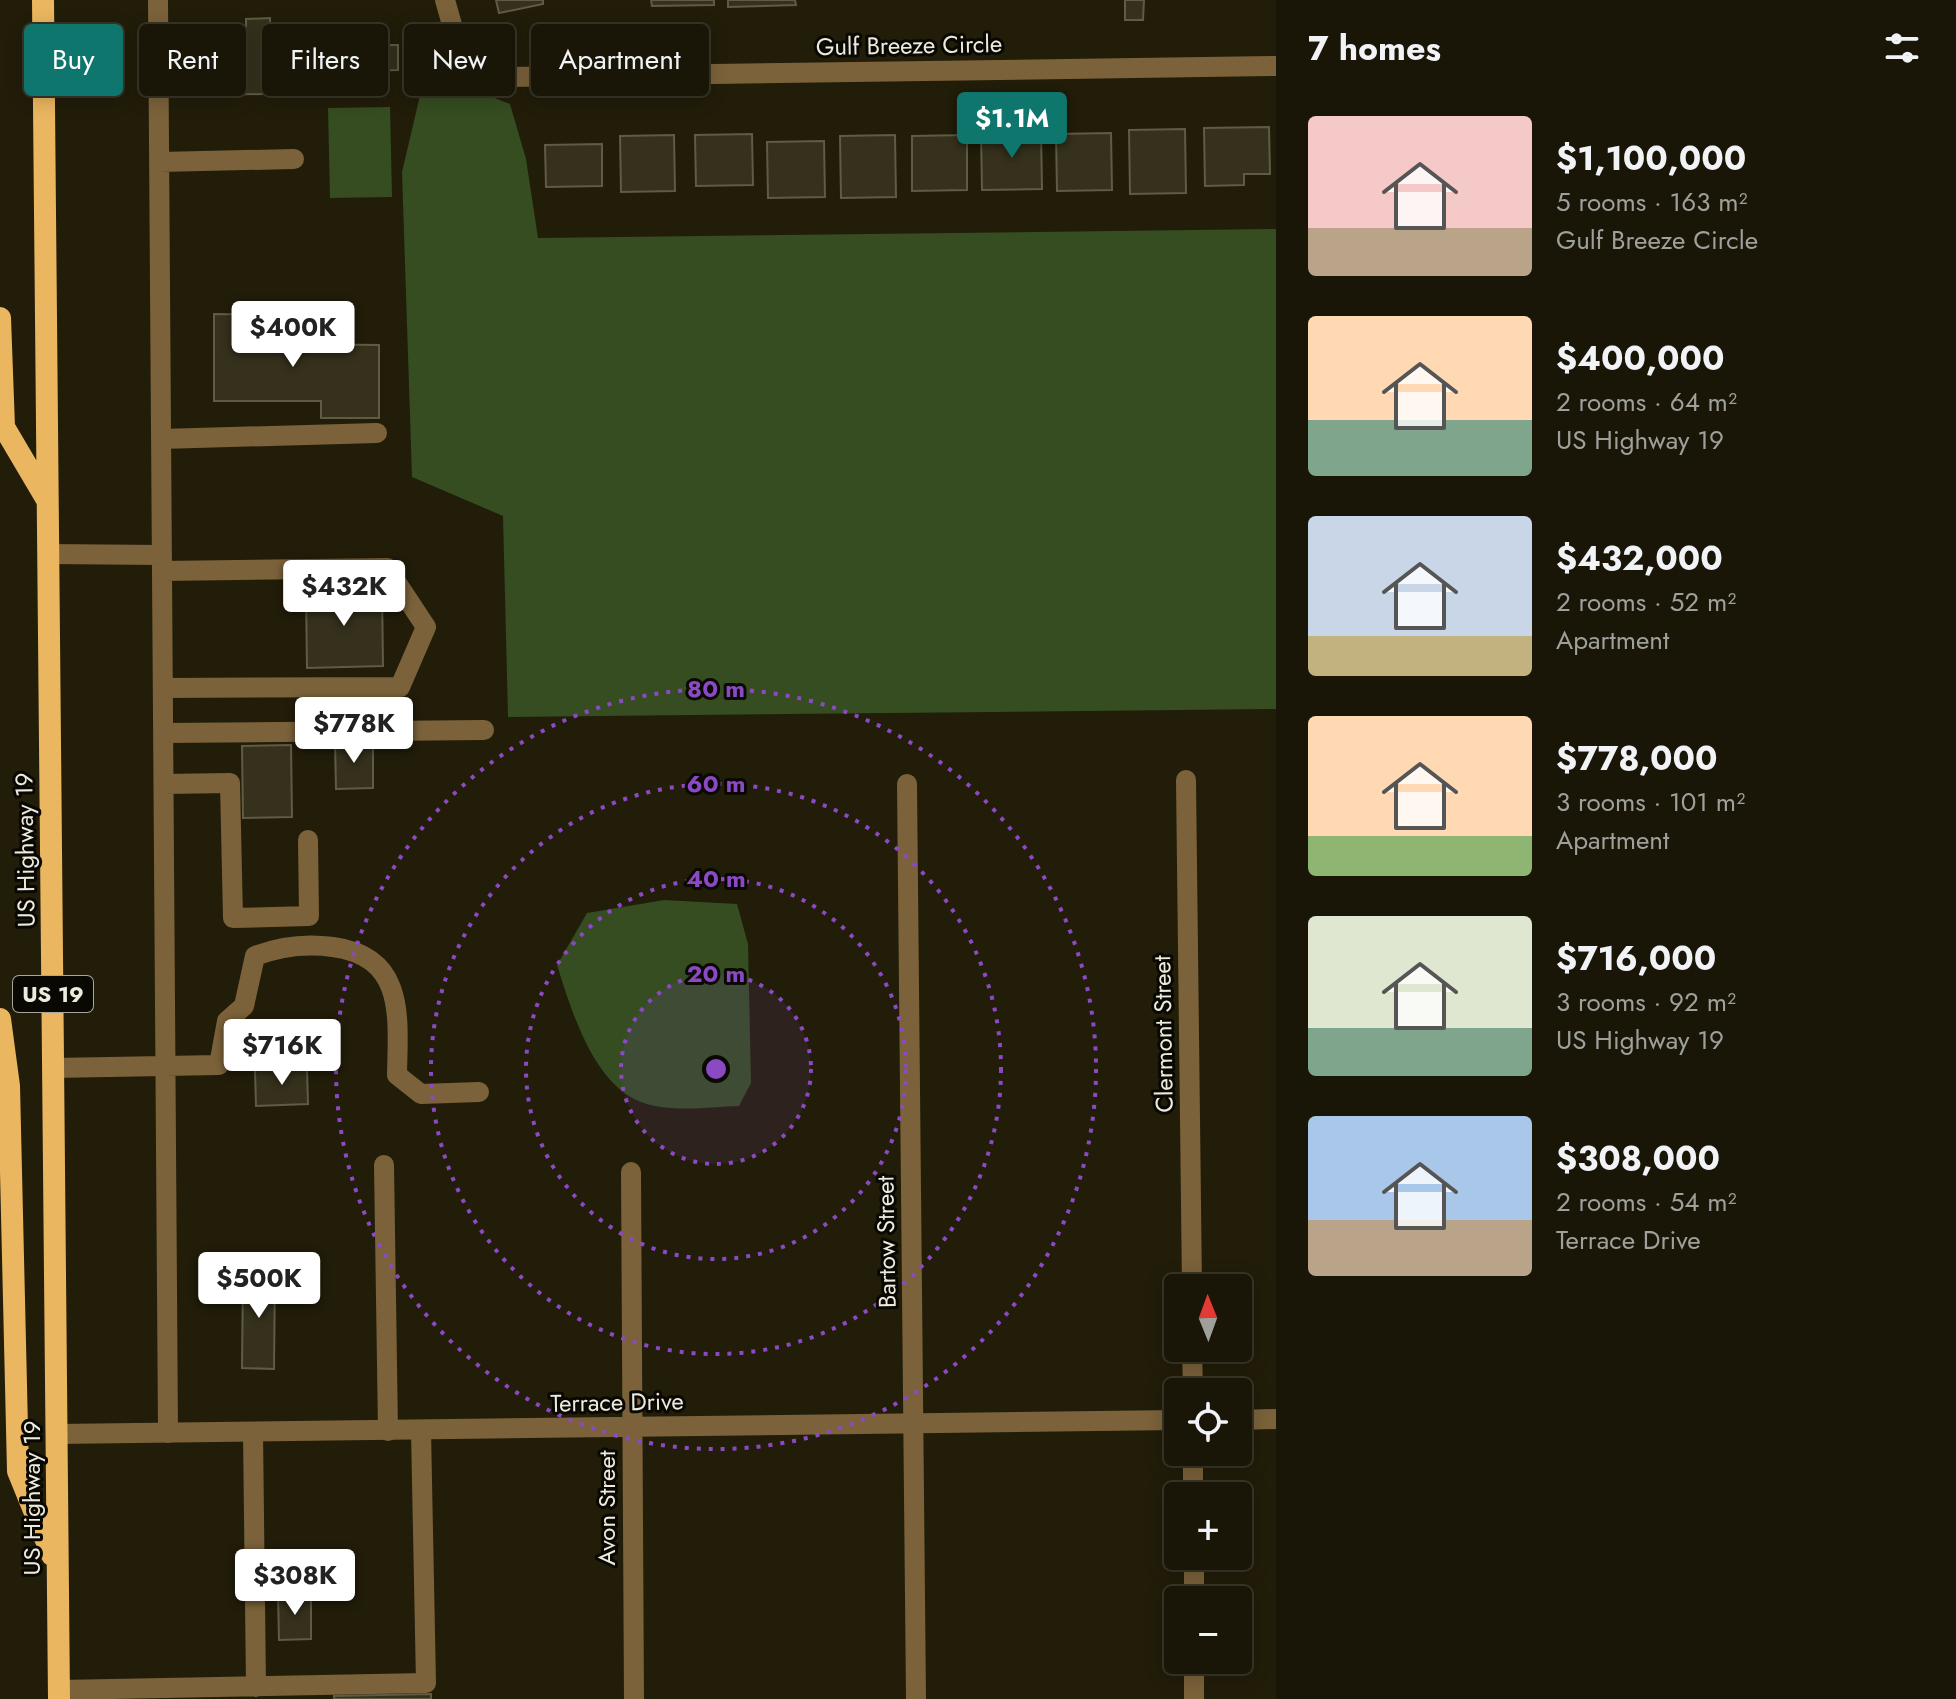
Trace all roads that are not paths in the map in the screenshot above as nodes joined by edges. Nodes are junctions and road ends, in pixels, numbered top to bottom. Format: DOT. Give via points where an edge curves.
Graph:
graph roads {
  1 [pos="43,0"];
  2 [pos="158,0"];
  3 [pos="445,0"];
  4 [pos="1276,66"];
  5 [pos="294,159"];
  6 [pos="159,162"];
  7 [pos="0,318"];
  8 [pos="377,433"];
  9 [pos="161,439"];
  10 [pos="47,501"];
  11 [pos="48,554"];
  12 [pos="162,563"];
  13 [pos="163,688"];
  14 [pos="484,730"];
  15 [pos="164,733"];
  16 [pos="1186,780"];
  17 [pos="164,784"];
  18 [pos="907,784"];
  19 [pos="308,840"];
  20 [pos="0,1019"];
  21 [pos="166,1066"];
  22 [pos="53,1068"];
  23 [pos="479,1092"];
  24 [pos="384,1165"];
  25 [pos="631,1172"];
  26 [pos="1192,1274"];
  27 [pos="1276,1419"];
  28 [pos="1164,1420"];
  29 [pos="1252,1420"];
  30 [pos="914,1424"];
  31 [pos="632,1428"];
  32 [pos="421,1430"];
  33 [pos="388,1431"];
  34 [pos="253,1432"];
  35 [pos="168,1433"];
  36 [pos="57,1434"];
  37 [pos="57,1567"];
  38 [pos="1194,1674"];
  39 [pos="256,1687"];
  40 [pos="59,1695"];
  41 [pos="634,1699"];
  42 [pos="916,1699"];
  43 [pos="1194,1699"];
  1 -- 10 [label="highway, US Highway 19 / US 19"];
  2 -- 6 [label="street"];
  3 -- 4 [label="street, Gulf Breeze Circle" via="460,53 506,77"];
  5 -- 6 [label="street"];
  6 -- 9 [label="street"];
  7 -- 10 [label="highway" via="4,427"];
  8 -- 9 [label="street"];
  9 -- 12 [label="street"];
  10 -- 11 [label="highway, US Highway 19 / US 19"];
  11 -- 12 [label="street"];
  11 -- 22 [label="highway, US Highway 19 / US 19"];
  12 -- 13 [label="street"];
  12 -- 13 [label="street" via="387,568 426,627 400,687"];
  13 -- 15 [label="street"];
  14 -- 15 [label="street"];
  15 -- 17 [label="street"];
  16 -- 26 [label="street, Clermont Street"];
  17 -- 19 [label="street" via="230,783 233,918 309,916"];
  17 -- 21 [label="street"];
  18 -- 30 [label="street, Bartow Street"];
  20 -- 37 [label="highway" via="11,1150 18,1471"];
  21 -- 22 [label="street"];
  21 -- 23 [label="street" via="219,1065 227,1021 244,1006 255,956 282,946 318,945 359,950 385,971 398,1012 397,1075 421,1094"];
  21 -- 35 [label="street"];
  22 -- 36 [label="highway, US Highway 19 / US 19"];
  24 -- 33 [label="street"];
  25 -- 31 [label="street, Avon Street"];
  27 -- 29 [label="street"];
  28 -- 30 [label="street, Terrace Drive"];
  30 -- 31 [label="street, Terrace Drive"];
  30 -- 42 [label="street, Bartow Street"];
  31 -- 32 [label="street, Terrace Drive"];
  31 -- 41 [label="street, Avon Street"];
  32 -- 33 [label="street, Terrace Drive"];
  32 -- 39 [label="street" via="426,1683"];
  33 -- 34 [label="street, Terrace Drive"];
  34 -- 35 [label="street, Terrace Drive"];
  34 -- 39 [label="street"];
  35 -- 36 [label="street, Terrace Drive"];
  36 -- 37 [label="highway, US Highway 19 / US 19"];
  37 -- 40 [label="highway, US Highway 19 / US 19"];
  38 -- 43 [label="street"];
  39 -- 40 [label="street"];
}
